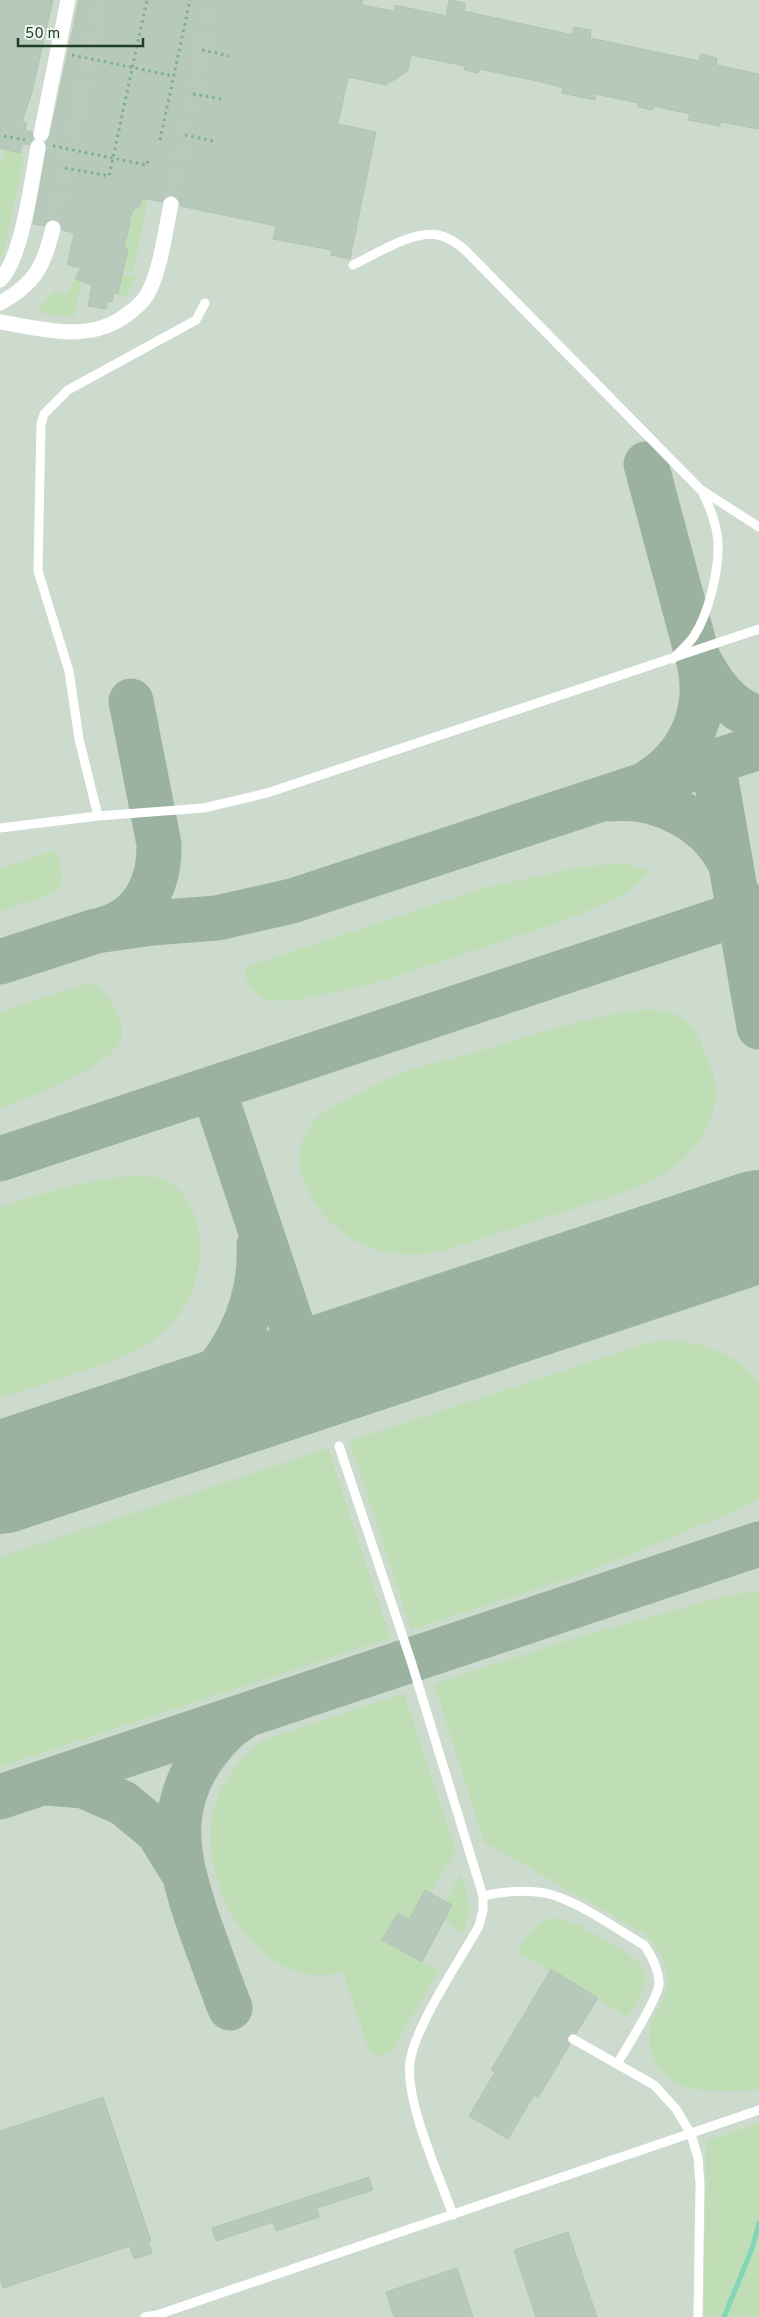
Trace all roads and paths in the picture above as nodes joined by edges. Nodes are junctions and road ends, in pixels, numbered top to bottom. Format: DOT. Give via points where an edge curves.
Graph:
graph roads {
  1 [pos="68,0"];
  2 [pos="147,0"];
  3 [pos="190,0"];
  4 [pos="202,50"];
  5 [pos="58,52"];
  6 [pos="229,56"];
  7 [pos="132,67"];
  8 [pos="174,76"];
  9 [pos="193,94"];
  10 [pos="221,99"];
  11 [pos="185,135"];
  12 [pos="4,136"];
  13 [pos="160,140"];
  14 [pos="39,141"];
  15 [pos="213,141"];
  16 [pos="113,158"];
  17 [pos="148,159"];
  18 [pos="66,168"];
  19 [pos="171,204"];
  20 [pos="53,228"];
  21 [pos="353,265"];
  22 [pos="0,280"];
  23 [pos="0,303"];
  24 [pos="205,303"];
  25 [pos="0,322"];
  26 [pos="700,489"];
  27 [pos="759,527"];
  28 [pos="759,629"];
  29 [pos="672,660"];
  30 [pos="98,816"];
  31 [pos="0,828"];
  32 [pos="339,1446"];
  33 [pos="483,1896"];
  34 [pos="573,2039"];
  35 [pos="617,2064"];
  36 [pos="759,2110"];
  37 [pos="691,2134"];
  38 [pos="453,2215"];
  39 [pos="145,2317"];
  40 [pos="698,2317"];
  1 -- 5 [label="street"];
  2 -- 7 [label="path"];
  3 -- 8 [label="path"];
  4 -- 6 [label="path"];
  5 -- 7 [label="path"];
  5 -- 14 [label="street"];
  7 -- 8 [label="path"];
  7 -- 16 [label="path"];
  8 -- 13 [label="path"];
  9 -- 10 [label="path"];
  11 -- 15 [label="path"];
  12 -- 14 [label="path"];
  14 -- 16 [label="path"];
  14 -- 22 [label="street" via="16,252"];
  16 -- 17 [label="path" via="147,165"];
  16 -- 18 [label="path" via="109,176"];
  19 -- 25 [label="street" via="150,288 138,306 122,319 102,328 74,333"];
  20 -- 23 [label="street" via="39,271 22,290"];
  21 -- 26 [label="lane" via="420,236 438,235 450,239 465,250"];
  24 -- 30 [label="lane" via="196,320 68,390 44,414 41,424 38,570 67,664"];
  26 -- 27 [label="lane"];
  26 -- 29 [label="lane" via="714,520 717,560 703,618 694,637"];
  28 -- 29 [label="lane"];
  29 -- 30 [label="lane" via="267,793 204,808"];
  30 -- 31 [label="lane"];
  32 -- 33 [label="lane" via="411,1661"];
  33 -- 35 [label="lane" via="539,1892 563,1898 644,1945 650,1953 659,1984"];
  33 -- 38 [label="lane" via="480,1926 427,2018 415,2042 410,2062 412,2099"];
  34 -- 35 [label="lane"];
  35 -- 37 [label="lane" via="654,2085 676,2109"];
  36 -- 37 [label="lane"];
  37 -- 38 [label="lane"];
  37 -- 40 [label="lane" via="698,2158 700,2184"];
  38 -- 39 [label="lane"];
}
